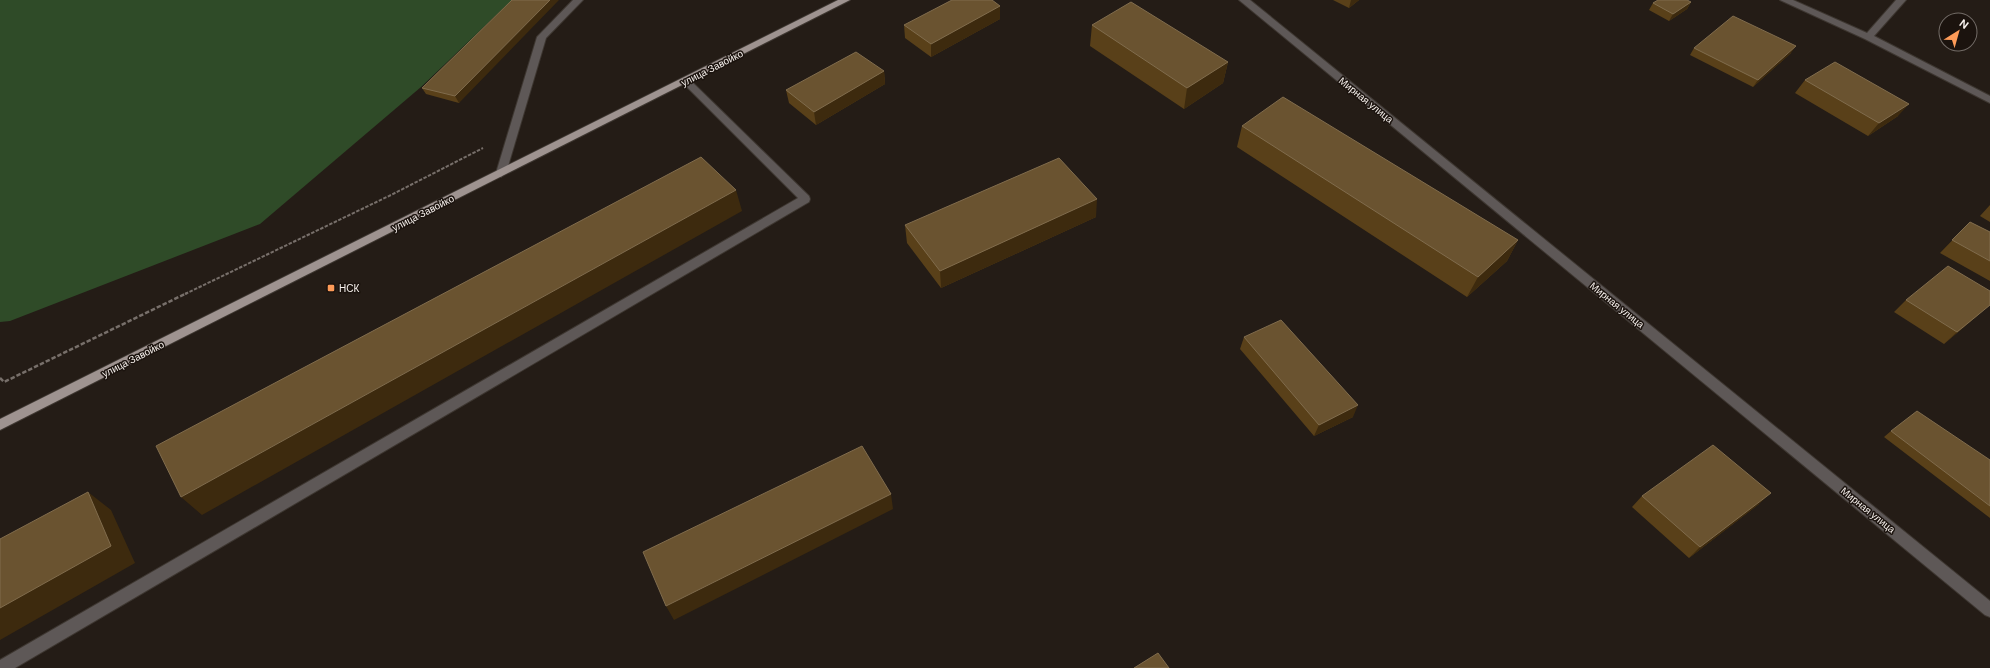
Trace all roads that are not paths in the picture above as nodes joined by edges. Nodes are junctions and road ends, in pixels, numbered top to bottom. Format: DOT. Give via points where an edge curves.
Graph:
graph roads {
  1 [pos="578,0"];
  2 [pos="845,0"];
  3 [pos="1244,0"];
  4 [pos="1785,0"];
  5 [pos="1901,0"];
  6 [pos="1868,37"];
  7 [pos="686,81"];
  8 [pos="1990,100"];
  9 [pos="501,173"];
  10 [pos="0,425"];
  11 [pos="1990,610"];
  12 [pos="1,668"];
  1 -- 9 [label="street" via="542,37"];
  2 -- 7 [label="main road, улица Завойко"];
  3 -- 11 [label="street, Мирная улица"];
  4 -- 6 [label="street"];
  5 -- 6 [label="street"];
  6 -- 8 [label="street"];
  7 -- 9 [label="main road, улица Завойко"];
  7 -- 12 [label="street" via="805,199"];
  9 -- 10 [label="main road, улица Завойко"];
}
